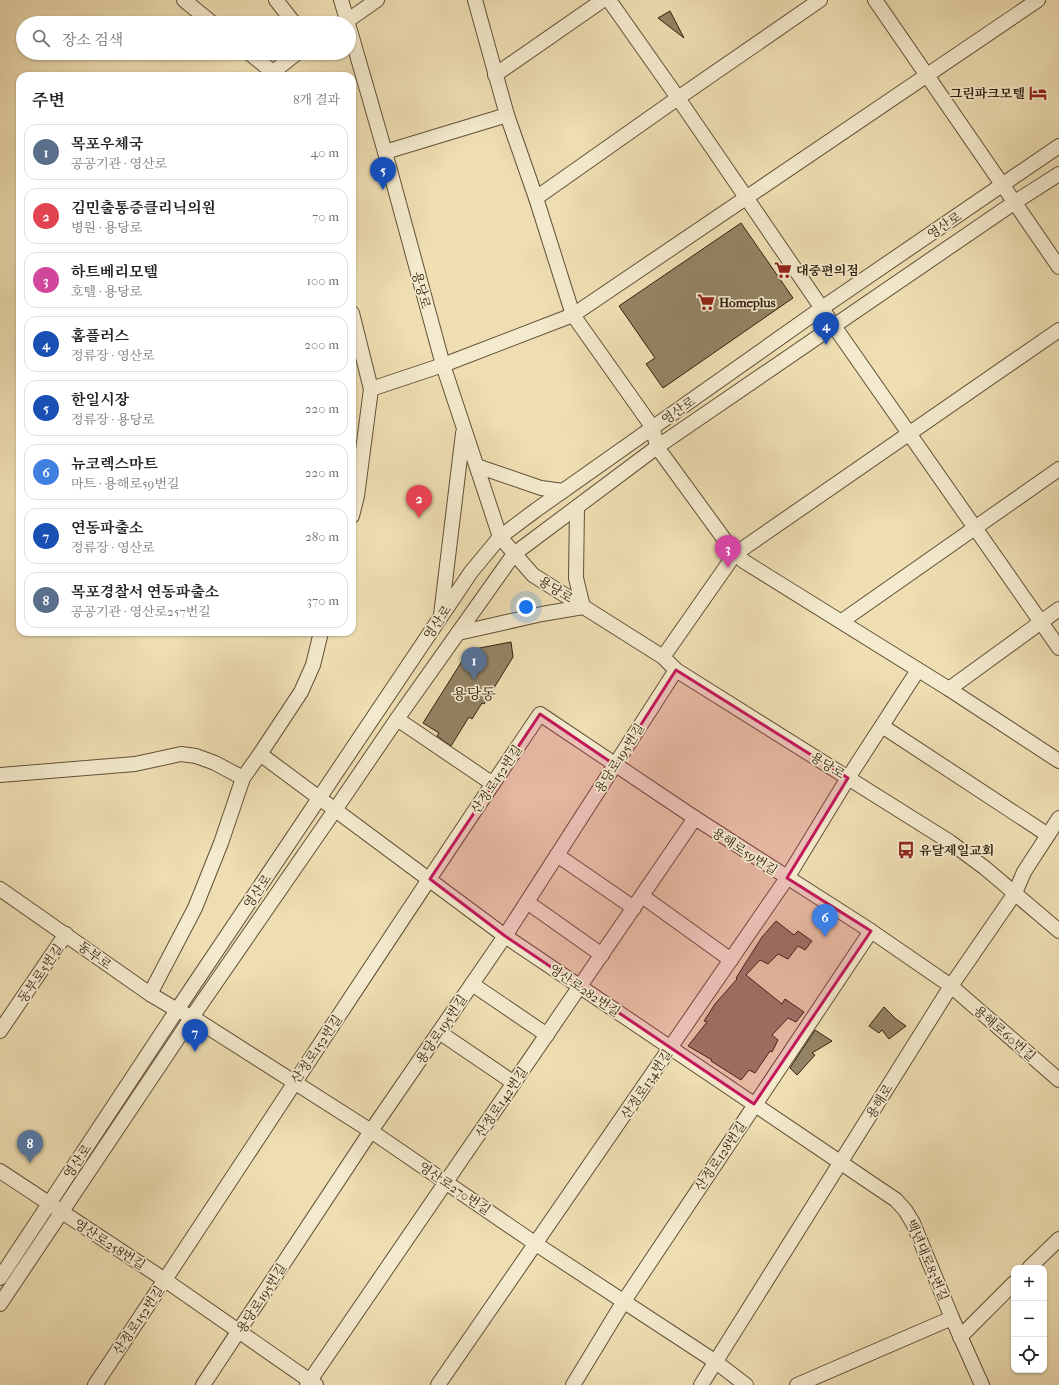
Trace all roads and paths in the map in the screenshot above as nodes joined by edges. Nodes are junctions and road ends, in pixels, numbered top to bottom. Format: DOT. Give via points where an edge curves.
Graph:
graph roads {
  1 [pos="184,0"];
  2 [pos="276,0"];
  3 [pos="341,0"];
  4 [pos="377,0"];
  5 [pos="475,0"];
  6 [pos="602,0"];
  7 [pos="609,0"];
  8 [pos="820,0"];
  9 [pos="875,0"];
  10 [pos="1038,0"];
  11 [pos="203,16"];
  12 [pos="289,16"];
  13 [pos="345,16"];
  14 [pos="356,17"];
  15 [pos="356,54"];
  16 [pos="258,60"];
  17 [pos="289,60"];
  18 [pos="272,72"];
  19 [pos="276,72"];
  20 [pos="495,75"];
  21 [pos="926,75"];
  22 [pos="678,98"];
  23 [pos="507,115"];
  24 [pos="1059,146"];
  25 [pos="385,152"];
  26 [pos="1059,174"];
  27 [pos="1003,185"];
  28 [pos="747,196"];
  29 [pos="536,198"];
  30 [pos="1015,202"];
  31 [pos="1059,267"];
  32 [pos="822,308"];
  33 [pos="573,315"];
  34 [pos="834,326"];
  35 [pos="356,330"];
  36 [pos="1059,330"];
  37 [pos="443,365"];
  38 [pos="370,389"];
  39 [pos="464,428"];
  40 [pos="653,428"];
  41 [pos="909,433"];
  42 [pos="657,448"];
  43 [pos="477,466"];
  44 [pos="1059,469"];
  45 [pos="563,491"];
  46 [pos="356,500"];
  47 [pos="577,507"];
  48 [pos="975,528"];
  49 [pos="500,537"];
  50 [pos="514,554"];
  51 [pos="735,554"];
  52 [pos="583,607"];
  53 [pos="1059,609"];
  54 [pos="440,618"];
  55 [pos="842,621"];
  56 [pos="1041,622"];
  57 [pos="458,633"];
  58 [pos="320,636"];
  59 [pos="1059,648"];
  60 [pos="663,657"];
  61 [pos="676,670"];
  62 [pos="918,670"];
  63 [pos="949,688"];
  64 [pos="540,714"];
  65 [pos="397,719"];
  66 [pos="882,726"];
  67 [pos="260,754"];
  68 [pos="1059,761"];
  69 [pos="615,765"];
  70 [pos="0,775"];
  71 [pos="243,778"];
  72 [pos="848,778"];
  73 [pos="493,784"];
  74 [pos="319,798"];
  75 [pos="336,810"];
  76 [pos="695,818"];
  77 [pos="1059,818"];
  78 [pos="1048,835"];
  79 [pos="557,855"];
  80 [pos="787,878"];
  81 [pos="430,879"];
  82 [pos="0,889"];
  83 [pos="1015,893"];
  84 [pos="642,896"];
  85 [pos="527,902"];
  86 [pos="634,908"];
  87 [pos="871,931"];
  88 [pos="1059,931"];
  89 [pos="66,934"];
  90 [pos="505,936"];
  91 [pos="602,955"];
  92 [pos="731,960"];
  93 [pos="472,984"];
  94 [pos="581,986"];
  95 [pos="951,986"];
  96 [pos="150,994"];
  97 [pos="177,1010"];
  98 [pos="192,1017"];
  99 [pos="0,1031"];
  100 [pos="439,1032"];
  101 [pos="547,1036"];
  102 [pos="671,1048"];
  103 [pos="1059,1080"];
  104 [pos="295,1081"];
  105 [pos="514,1083"];
  106 [pos="754,1104"];
  107 [pos="371,1131"];
  108 [pos="840,1162"];
  109 [pos="0,1172"];
  110 [pos="446,1182"];
  111 [pos="48,1204"];
  112 [pos="61,1212"];
  113 [pos="1059,1239"];
  114 [pos="536,1244"];
  115 [pos="1032,1265"];
  116 [pos="0,1278"];
  117 [pos="165,1280"];
  118 [pos="1011,1286"];
  119 [pos="624,1301"];
  120 [pos="0,1304"];
  121 [pos="952,1318"];
  122 [pos="239,1331"];
  123 [pos="960,1337"];
  124 [pos="716,1362"];
  125 [pos="311,1384"];
  126 [pos="95,1385"];
  127 [pos="203,1385"];
  128 [pos="438,1385"];
  129 [pos="574,1385"];
  130 [pos="701,1385"];
  131 [pos="746,1385"];
  132 [pos="797,1385"];
  133 [pos="982,1385"];
  1 -- 11 [label="street"];
  2 -- 12 [label="street"];
  3 -- 13 [label="street, 용당로"];
  4 -- 14 [label="street"];
  5 -- 20 [label="street"];
  6 -- 20 [label="street"];
  7 -- 22 [label="street"];
  8 -- 22 [label="street"];
  9 -- 21 [label="street"];
  10 -- 21 [label="street"];
  15 -- 25 [label="street, 용당로"];
  16 -- 18 [label="street"];
  17 -- 19 [label="street"];
  20 -- 23 [label="street"];
  21 -- 27 [label="street"];
  21 -- 28 [label="street"];
  22 -- 28 [label="street"];
  22 -- 29 [label="street"];
  23 -- 25 [label="street"];
  23 -- 29 [label="street"];
  24 -- 27 [label="street, 영산로"];
  25 -- 37 [label="street, 용당로"];
  26 -- 30 [label="street, 영산로"];
  27 -- 30 [label="street"];
  27 -- 32 [label="street, 영산로"];
  28 -- 32 [label="street"];
  28 -- 33 [label="street"];
  29 -- 33 [label="street"];
  30 -- 31 [label="street"];
  30 -- 34 [label="street, 영산로"];
  32 -- 34 [label="street"];
  32 -- 40 [label="street, 영산로"];
  33 -- 37 [label="street"];
  33 -- 40 [label="street"];
  34 -- 41 [label="street"];
  34 -- 42 [label="street, 영산로"];
  35 -- 38 [label="street"];
  36 -- 41 [label="street"];
  37 -- 38 [label="street"];
  37 -- 39 [label="street, 용당로"];
  38 -- 46 [label="street"];
  39 -- 43 [label="street, 용당로"];
  39 -- 54 [label="street"];
  40 -- 42 [label="street"];
  40 -- 45 [label="street, 영산로"];
  41 -- 48 [label="street"];
  41 -- 51 [label="street"];
  42 -- 47 [label="street, 영산로"];
  42 -- 51 [label="street"];
  43 -- 45 [label="street" via="540,488"];
  43 -- 49 [label="street, 용당로"];
  44 -- 48 [label="street"];
  45 -- 49 [label="street, 영산로"];
  47 -- 50 [label="street, 영산로"];
  47 -- 52 [label="street" via="576,578"];
  48 -- 55 [label="street"];
  48 -- 56 [label="street"];
  49 -- 50 [label="street, 용당로"];
  49 -- 54 [label="street, 영산로" via="471,572"];
  50 -- 52 [label="street, 용당로" via="533,575"];
  50 -- 57 [label="street, 영산로"];
  51 -- 55 [label="street"];
  51 -- 60 [label="street"];
  52 -- 57 [label="street"];
  52 -- 60 [label="street, 용당로"];
  53 -- 56 [label="street"];
  54 -- 74 [label="street, 영산로"];
  55 -- 62 [label="street"];
  56 -- 59 [label="street"];
  56 -- 63 [label="street"];
  57 -- 65 [label="street, 영산로"];
  58 -- 67 [label="street" via="313,664 301,692"];
  60 -- 61 [label="street, 용당로"];
  61 -- 69 [label="street, 용당로195번길"];
  61 -- 72 [label="street, 용당로"];
  62 -- 63 [label="street"];
  62 -- 66 [label="street, 산정로134번길"];
  63 -- 68 [label="street"];
  64 -- 69 [label="street, 용해로59번길"];
  64 -- 73 [label="street, 산정로152번길"];
  65 -- 73 [label="street"];
  65 -- 75 [label="street, 영산로"];
  66 -- 72 [label="street, 산정로134번길"];
  66 -- 78 [label="street"];
  67 -- 71 [label="street"];
  67 -- 74 [label="street, 영산로282번길"];
  69 -- 76 [label="street, 용해로59번길"];
  69 -- 79 [label="street, 용당로195번길"];
  70 -- 71 [label="street" via="135,764 181,754 215,763"];
  71 -- 96 [label="street" via="195,908"];
  72 -- 80 [label="street, 산정로134번길"];
  72 -- 83 [label="street, 용당로" via="950,842"];
  73 -- 81 [label="street, 산정로152번길"];
  74 -- 75 [label="street, 영산로282번길"];
  74 -- 97 [label="street, 영산로"];
  75 -- 81 [label="street, 영산로282번길"];
  75 -- 98 [label="street, 영산로"];
  76 -- 80 [label="street, 용해로59번길"];
  76 -- 84 [label="street, 산정로142번길"];
  77 -- 78 [label="street, 용해로"];
  78 -- 83 [label="street, 용해로" via="1024,872"];
  79 -- 85 [label="street, 용당로195번길"];
  79 -- 86 [label="street"];
  80 -- 87 [label="street, 용해로59번길"];
  80 -- 92 [label="street, 산정로134번길"];
  81 -- 90 [label="street, 영산로282번길"];
  81 -- 104 [label="street, 산정로152번길"];
  82 -- 89 [label="street, 동부로"];
  83 -- 88 [label="street, 용당로"];
  83 -- 95 [label="street, 용해로"];
  84 -- 86 [label="street, 산정로142번길"];
  84 -- 92 [label="street"];
  85 -- 90 [label="street, 용당로195번길"];
  85 -- 91 [label="street"];
  86 -- 91 [label="street, 산정로142번길"];
  87 -- 95 [label="street, 용해로59번길"];
  87 -- 106 [label="street, 산정로128번길"];
  89 -- 96 [label="street, 동부로"];
  89 -- 99 [label="street, 동부로5번길"];
  90 -- 93 [label="street, 용당로195번길"];
  90 -- 94 [label="street, 영산로282번길"];
  91 -- 94 [label="street, 산정로142번길"];
  92 -- 102 [label="street, 산정로134번길"];
  93 -- 100 [label="street, 용당로195번길"];
  93 -- 101 [label="street"];
  94 -- 101 [label="street, 산정로142번길"];
  94 -- 102 [label="street, 영산로282번길"];
  95 -- 103 [label="street, 용해로60번길"];
  95 -- 108 [label="street, 용해로"];
  96 -- 97 [label="street, 동부로"];
  97 -- 98 [label="street, 동부로"];
  97 -- 111 [label="street, 영산로"];
  98 -- 104 [label="street, 영산로270번길"];
  98 -- 112 [label="street, 영산로"];
  100 -- 105 [label="street"];
  100 -- 107 [label="street, 용당로195번길"];
  101 -- 105 [label="street, 산정로142번길"];
  102 -- 106 [label="street, 영산로282번길"];
  102 -- 114 [label="street, 산정로134번길"];
  104 -- 107 [label="street, 영산로270번길"];
  104 -- 117 [label="street, 산정로152번길"];
  105 -- 110 [label="street, 산정로142번길"];
  106 -- 108 [label="street, 영산로282번길"];
  106 -- 119 [label="street, 산정로128번길"];
  107 -- 110 [label="street, 영산로270번길"];
  107 -- 122 [label="street, 용당로195번길"];
  108 -- 121 [label="street, 백년대로83번길" via="896,1200 905,1210 913,1223"];
  108 -- 124 [label="street, 용해로"];
  109 -- 111 [label="street, 영산로258번길"];
  110 -- 114 [label="street, 영산로270번길"];
  110 -- 125 [label="street, 산정로142번길"];
  111 -- 112 [label="street, 영산로258번길"];
  111 -- 116 [label="street, 영산로"];
  112 -- 117 [label="street, 영산로258번길"];
  112 -- 120 [label="street, 영산로"];
  113 -- 115 [label="street"];
  114 -- 119 [label="street, 영산로270번길"];
  114 -- 128 [label="street, 산정로134번길"];
  117 -- 122 [label="street, 영산로258번길"];
  117 -- 126 [label="street, 산정로152번길"];
  118 -- 123 [label="street"];
  119 -- 124 [label="street, 영산로270번길"];
  119 -- 129 [label="street, 산정로128번길"];
  121 -- 123 [label="street, 백년대로83번길"];
  121 -- 132 [label="street"];
  122 -- 125 [label="street, 영산로258번길"];
  122 -- 127 [label="street, 용당로195번길"];
  123 -- 133 [label="street, 백년대로83번길"];
  124 -- 130 [label="street, 용해로"];
  124 -- 131 [label="street, 영산로270번길"];
}
